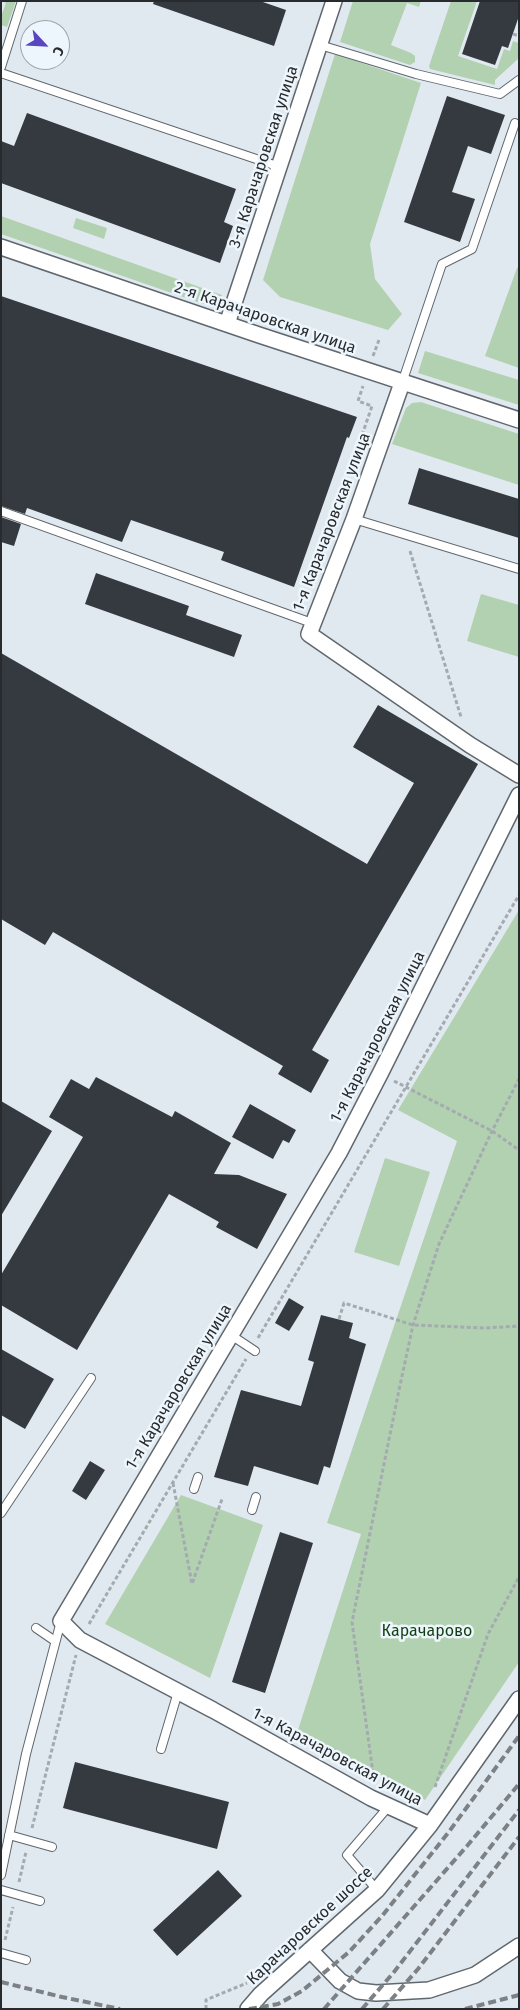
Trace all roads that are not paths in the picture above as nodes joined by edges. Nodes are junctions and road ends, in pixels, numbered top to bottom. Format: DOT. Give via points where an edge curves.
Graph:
graph roads {
  1 [pos="22,1"];
  2 [pos="334,1"];
  3 [pos="320,45"];
  4 [pos="1,67"];
  5 [pos="1,73"];
  6 [pos="519,80"];
  7 [pos="515,123"];
  8 [pos="280,167"];
  9 [pos="1,247"];
  10 [pos="227,324"];
  11 [pos="402,383"];
  12 [pos="519,420"];
  13 [pos="1,511"];
  14 [pos="354,519"];
  15 [pos="519,569"];
  16 [pos="312,623"];
  17 [pos="519,775"];
  18 [pos="519,795"];
  19 [pos="230,1335"];
  20 [pos="254,1350"];
  21 [pos="91,1378"];
  22 [pos="198,1477"];
  23 [pos="194,1489"];
  24 [pos="256,1498"];
  25 [pos="252,1510"];
  26 [pos="1,1513"];
  27 [pos="61,1620"];
  28 [pos="36,1628"];
  29 [pos="55,1641"];
  30 [pos="178,1692"];
  31 [pos="519,1699"];
  32 [pos="161,1749"];
  33 [pos="389,1806"];
  34 [pos="430,1825"];
  35 [pos="9,1835"];
  36 [pos="52,1847"];
  37 [pos="1,1875"];
  38 [pos="1,1890"];
  39 [pos="377,1890"];
  40 [pos="40,1901"];
  41 [pos="519,1946"];
  42 [pos="310,1950"];
  43 [pos="2,1953"];
  44 [pos="26,1960"];
  45 [pos="248,2009"];
  1 -- 4 [label="lane"];
  2 -- 3 [label="street, 3-я Карачаровская улица"];
  3 -- 6 [label="lane" via="416,74 500,94"];
  3 -- 8 [label="street, 3-я Карачаровская улица"];
  5 -- 8 [label="lane"];
  7 -- 11 [label="lane" via="472,249 442,264"];
  8 -- 10 [label="street, 3-я Карачаровская улица"];
  9 -- 10 [label="street, 2-я Карачаровская улица"];
  10 -- 11 [label="street, 2-я Карачаровская улица"];
  11 -- 12 [label="street, 2-я Карачаровская улица"];
  11 -- 14 [label="street, 1-я Карачаровская улица"];
  13 -- 16 [label="lane"];
  14 -- 15 [label="lane"];
  14 -- 16 [label="street, 1-я Карачаровская улица"];
  16 -- 17 [label="street, 1-я Карачаровская улица" via="309,634"];
  18 -- 19 [label="street, 1-я Карачаровская улица" via="339,1153"];
  19 -- 20 [label="lane"];
  19 -- 27 [label="street, 1-я Карачаровская улица"];
  21 -- 26 [label="lane"];
  22 -- 23 [label="lane"];
  24 -- 25 [label="lane"];
  27 -- 29 [label="lane"];
  27 -- 30 [label="street, 1-я Карачаровская улица" via="80,1640"];
  28 -- 29 [label="lane"];
  29 -- 35 [label="lane"];
  30 -- 32 [label="lane"];
  30 -- 33 [label="street, 1-я Карачаровская улица"];
  31 -- 34 [label="street, Карачаровское шоссе"];
  33 -- 34 [label="street, 1-я Карачаровская улица"];
  33 -- 39 [label="lane" via="347,1855"];
  34 -- 39 [label="street, Карачаровское шоссе"];
  35 -- 36 [label="lane"];
  35 -- 37 [label="lane"];
  38 -- 40 [label="lane"];
  39 -- 42 [label="street, Карачаровское шоссе"];
  41 -- 42 [label="street" via="476,1975 429,1990 376,1993 358,1991 340,1982"];
  42 -- 45 [label="street, Карачаровское шоссе"];
  43 -- 44 [label="lane"];
}
